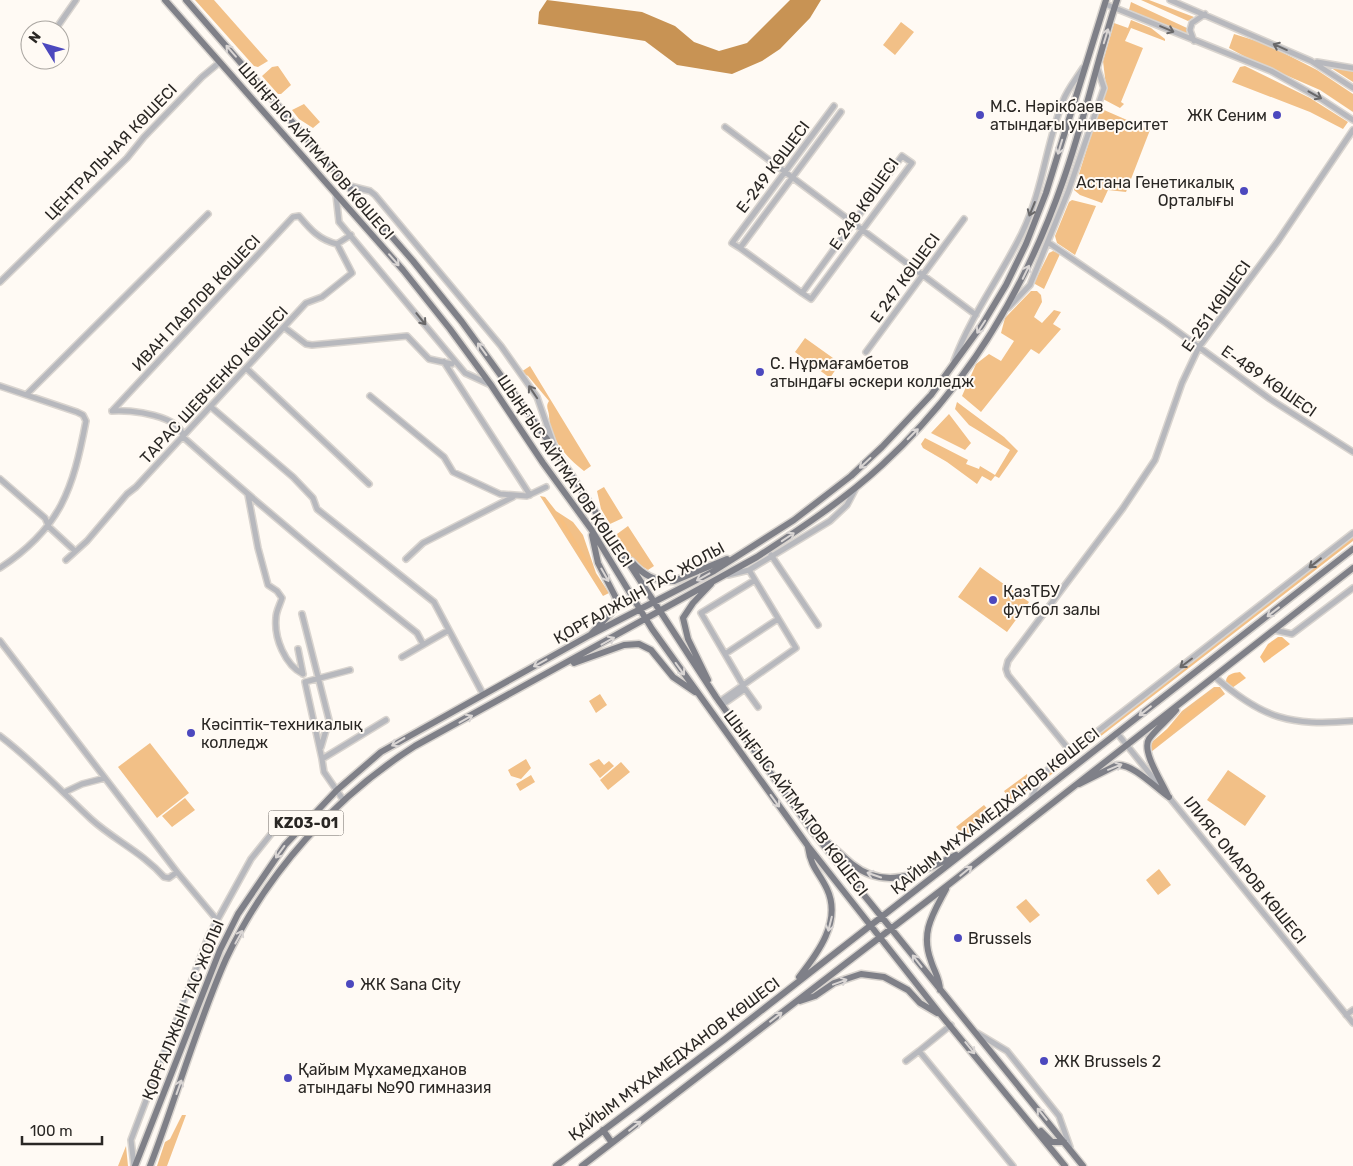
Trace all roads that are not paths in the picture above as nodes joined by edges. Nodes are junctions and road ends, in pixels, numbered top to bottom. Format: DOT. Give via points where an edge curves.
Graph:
graph roads {
  1 [pos="76,0"];
  2 [pos="165,0"];
  3 [pos="186,0"];
  4 [pos="1117,0"];
  5 [pos="1170,0"];
  6 [pos="1106,2"];
  7 [pos="1115,8"];
  8 [pos="1205,14"];
  9 [pos="63,20"];
  10 [pos="1194,41"];
  11 [pos="1311,61"];
  12 [pos="220,62"];
  13 [pos="1084,66"];
  14 [pos="1097,67"];
  15 [pos="1353,68"];
  16 [pos="1353,88"];
  17 [pos="834,106"];
  18 [pos="841,112"];
  19 [pos="1353,120"];
  20 [pos="725,127"];
  21 [pos="1353,130"];
  22 [pos="784,172"];
  23 [pos="791,177"];
  24 [pos="346,185"];
  25 [pos="336,195"];
  26 [pos="208,214"];
  27 [pos="964,219"];
  28 [pos="852,223"];
  29 [pos="862,230"];
  30 [pos="351,235"];
  31 [pos="1049,242"];
  32 [pos="337,244"];
  33 [pos="740,248"];
  34 [pos="922,276"];
  35 [pos="0,282"];
  36 [pos="802,293"];
  37 [pos="1008,308"];
  38 [pos="976,315"];
  39 [pos="285,328"];
  40 [pos="1200,347"];
  41 [pos="866,352"];
  42 [pos="444,362"];
  43 [pos="452,364"];
  44 [pos="247,369"];
  45 [pos="951,370"];
  46 [pos="491,385"];
  47 [pos="0,386"];
  48 [pos="27,394"];
  49 [pos="370,396"];
  50 [pos="211,407"];
  51 [pos="183,437"];
  52 [pos="1353,452"];
  53 [pos="557,453"];
  54 [pos="0,479"];
  55 [pos="369,484"];
  56 [pos="856,486"];
  57 [pos="546,487"];
  58 [pos="248,495"];
  59 [pos="530,495"];
  60 [pos="514,497"];
  61 [pos="49,527"];
  62 [pos="590,529"];
  63 [pos="1353,533"];
  64 [pos="620,548"];
  65 [pos="1353,549"];
  66 [pos="75,550"];
  67 [pos="739,553"];
  68 [pos="771,555"];
  69 [pos="406,559"];
  70 [pos="66,560"];
  71 [pos="0,568"];
  72 [pos="1353,568"];
  73 [pos="749,570"];
  74 [pos="718,577"];
  75 [pos="755,580"];
  76 [pos="1353,589"];
  77 [pos="654,604"];
  78 [pos="640,611"];
  79 [pos="660,612"];
  80 [pos="302,614"];
  81 [pos="778,619"];
  82 [pos="646,620"];
  83 [pos="818,626"];
  84 [pos="449,630"];
  85 [pos="1274,630"];
  86 [pos="590,635"];
  87 [pos="0,641"];
  88 [pos="423,644"];
  89 [pos="298,649"];
  90 [pos="724,654"];
  91 [pos="402,658"];
  92 [pos="563,666"];
  93 [pos="350,670"];
  94 [pos="303,674"];
  95 [pos="1215,676"];
  96 [pos="317,677"];
  97 [pos="305,682"];
  98 [pos="743,685"];
  99 [pos="483,694"];
  100 [pos="700,696"];
  101 [pos="719,702"];
  102 [pos="1182,702"];
  103 [pos="758,707"];
  104 [pos="386,720"];
  105 [pos="1353,721"];
  106 [pos="1117,733"];
  107 [pos="0,736"];
  108 [pos="1126,745"];
  109 [pos="320,746"];
  110 [pos="1070,752"];
  111 [pos="322,759"];
  112 [pos="105,778"];
  113 [pos="1071,788"];
  114 [pos="337,790"];
  115 [pos="65,792"];
  116 [pos="1169,797"];
  117 [pos="1031,800"];
  118 [pos="344,801"];
  119 [pos="313,815"];
  120 [pos="813,832"];
  121 [pos="808,846"];
  122 [pos="968,849"];
  123 [pos="177,872"];
  124 [pos="948,885"];
  125 [pos="882,917"];
  126 [pos="217,920"];
  127 [pos="870,926"];
  128 [pos="891,928"];
  129 [pos="880,937"];
  130 [pos="793,986"];
  131 [pos="940,990"];
  132 [pos="797,1002"];
  133 [pos="1353,1010"];
  134 [pos="941,1015"];
  135 [pos="1346,1015"];
  136 [pos="1353,1023"];
  137 [pos="951,1025"];
  138 [pos="975,1032"];
  139 [pos="919,1051"];
  140 [pos="906,1061"];
  141 [pos="1022,1113"];
  142 [pos="603,1130"];
  143 [pos="1064,1142"];
  144 [pos="612,1143"];
  145 [pos="1071,1150"];
  146 [pos="135,1166"];
  147 [pos="150,1166"];
  148 [pos="556,1166"];
  149 [pos="582,1166"];
  150 [pos="1013,1166"];
  151 [pos="1065,1166"];
  152 [pos="1083,1166"];
  1 -- 9 [label="street"];
  2 -- 12 [label="main road, ШЫҢҒЫС АЙТМАТОВ КӨШЕСІ"];
  24 -- 3 [label="main road, ШЫҢҒЫС АЙТМАТОВ КӨШЕСІ, one-way"];
  4 -- 7 [label="main road, ҚОРҒАЛЖЫН ТАС ЖОЛЫ / KZ03-01"];
  5 -- 8 [label="street" via="1191,5"];
  6 -- 7 [label="street"];
  6 -- 13 [label="main road, ҚОРҒАЛЖЫН ТАС ЖОЛЫ / KZ03-01"];
  7 -- 10 [label="street, one-way"];
  14 -- 7 [label="main road, ҚОРҒАЛЖЫН ТАС ЖОЛЫ / KZ03-01, one-way"];
  8 -- 10 [label="street" via="1192,23 1190,30"];
  11 -- 8 [label="street, one-way"];
  10 -- 19 [label="street, one-way" via="1271,71"];
  11 -- 15 [label="street"];
  11 -- 16 [label="street"];
  12 -- 25 [label="main road, ШЫҢҒЫС АЙТМАТОВ КӨШЕСІ"];
  12 -- 35 [label="street, ЦЕНТРАЛЬНАЯ КӨШЕСІ"];
  13 -- 38 [label="street, one-way" via="1063,100 1040,188 1022,233"];
  13 -- 45 [label="main road, ҚОРҒАЛЖЫН ТАС ЖОЛЫ / KZ03-01, one-way" via="1046,193 1026,244 987,317"];
  14 -- 31 [label="street" via="1104,88"];
  37 -- 14 [label="main road, ҚОРҒАЛЖЫН ТАС ЖОЛЫ / KZ03-01, one-way" via="1038,246 1064,180"];
  17 -- 22 [label="street, Е-249 КӨШЕСІ"];
  18 -- 23 [label="street"];
  20 -- 22 [label="street"];
  21 -- 40 [label="street, Е-251 КӨШЕСІ" via="1278,241"];
  22 -- 23 [label="street"];
  22 -- 33 [label="street, Е-249 КӨШЕСІ" via="732,242"];
  23 -- 28 [label="street"];
  23 -- 33 [label="street"];
  53 -- 24 [label="main road, ШЫҢҒЫС АЙТМАТОВ КӨШЕСІ, one-way" via="462,322"];
  53 -- 24 [label="street, one-way" via="537,397 501,346 375,195"];
  25 -- 30 [label="street" via="339,222"];
  25 -- 46 [label="main road, ШЫҢҒЫС АЙТМАТОВ КӨШЕСІ, one-way" via="403,270"];
  26 -- 48 [label="street"];
  27 -- 34 [label="street, Е 247 КӨШЕСІ"];
  28 -- 29 [label="street"];
  28 -- 29 [label="street, Е 248 КӨШЕСІ" via="902,156 912,163"];
  28 -- 36 [label="street, Е 248 КӨШЕСІ"];
  29 -- 34 [label="street"];
  29 -- 36 [label="street, Е 248 КӨШЕСІ" via="811,299"];
  30 -- 32 [label="street"];
  30 -- 46 [label="street, one-way" via="465,373"];
  31 -- 37 [label="street" via="1030,285"];
  31 -- 40 [label="street, Е-489 КӨШЕСІ"];
  32 -- 39 [label="street, ТАРАС ШЕВЧЕНКО КӨШЕСІ" via="352,273 322,297 306,303"];
  32 -- 51 [label="street, ИВАН ПАВЛОВ КӨШЕСІ" via="322,239 298,216 292,216 112,411 126,410 154,416 178,425 183,430"];
  33 -- 36 [label="street"];
  34 -- 38 [label="street"];
  34 -- 41 [label="street, Е 247 КӨШЕСІ"];
  56 -- 37 [label="main road, ҚОРҒАЛЖЫН ТАС ЖОЛЫ / KZ03-01, one-way" via="882,466 938,406 975,360"];
  38 -- 45 [label="street" via="962,339"];
  39 -- 42 [label="street" via="312,345 407,336 429,359"];
  39 -- 44 [label="street, ТАРАС ШЕВЧЕНКО КӨШЕСІ"];
  40 -- 52 [label="street, Е-489 КӨШЕСІ" via="1270,399"];
  40 -- 110 [label="street, Е-251 КӨШЕСІ" via="1182,383 1158,454 1123,508 1008,661 1008,675"];
  42 -- 43 [label="street"];
  42 -- 59 [label="street"];
  44 -- 50 [label="street, ТАРАС ШЕВЧЕНКО КӨШЕСІ"];
  44 -- 55 [label="street"];
  45 -- 67 [label="main road, ҚОРҒАЛЖЫН ТАС ЖОЛЫ / KZ03-01, one-way" via="919,408 851,476 794,520"];
  46 -- 62 [label="main road, ШЫҢҒЫС АЙТМАТОВ КӨШЕСІ"];
  47 -- 48 [label="street"];
  48 -- 61 [label="street" via="77,412 86,421 76,473"];
  49 -- 60 [label="street" via="444,457 453,472 500,494"];
  50 -- 51 [label="street, ТАРАС ШЕВЧЕНКО КӨШЕСІ"];
  50 -- 84 [label="street" via="293,477 313,498 316,509 434,602"];
  51 -- 58 [label="street"];
  51 -- 66 [label="street, ТАРАС ШЕВЧЕНКО КӨШЕСІ"];
  53 -- 64 [label="main road, ШЫҢҒЫС АЙТМАТОВ КӨШЕСІ"];
  54 -- 61 [label="street" via="45,518"];
  56 -- 68 [label="street" via="847,505 830,521"];
  74 -- 56 [label="main road, ҚОРҒАЛЖЫН ТАС ЖОЛЫ / KZ03-01, one-way" via="764,553"];
  57 -- 59 [label="street"];
  58 -- 88 [label="street" via="417,633"];
  58 -- 94 [label="street" via="268,585 282,598 276,615 282,649 288,662"];
  59 -- 60 [label="street"];
  60 -- 69 [label="street" via="423,543"];
  61 -- 66 [label="street"];
  61 -- 71 [label="street" via="19,556"];
  62 -- 78 [label="main road, ШЫҢҒЫС АЙТМАТОВ КӨШЕСІ"];
  62 -- 86 [label="main road, one-way" via="598,563 616,598 611,613"];
  63 -- 110 [label="street, one-way"];
  64 -- 67 [label="main road" via="637,568 658,581 674,581"];
  64 -- 77 [label="main road, ШЫҢҒЫС АЙТМАТОВ КӨШЕСІ"];
  65 -- 106 [label="main road, ҚАЙЫМ МҰХАМЕДХАНОВ КӨШЕСІ, one-way"];
  66 -- 70 [label="street, ТАРАС ШЕВЧЕНКО КӨШЕСІ"];
  67 -- 77 [label="main road, ҚОРҒАЛЖЫН ТАС ЖОЛЫ / KZ03-01, one-way" via="714,571"];
  68 -- 73 [label="street"];
  68 -- 83 [label="street"];
  72 -- 85 [label="main road, ҚАЙЫМ МҰХАМЕДХАНОВ КӨШЕСІ"];
  73 -- 74 [label="street"];
  73 -- 75 [label="street"];
  74 -- 79 [label="main road, ҚОРҒАЛЖЫН ТАС ЖОЛЫ / KZ03-01"];
  74 -- 101 [label="main road" via="683,618 688,640"];
  75 -- 81 [label="street"];
  75 -- 90 [label="street" via="701,613"];
  76 -- 85 [label="street" via="1292,634"];
  77 -- 78 [label="main road, ҚОРҒАЛЖЫН ТАС ЖОЛЫ / KZ03-01"];
  77 -- 79 [label="main road, ШЫҢҒЫС АЙТМАТОВ КӨШЕСІ"];
  78 -- 82 [label="main road, ШЫҢҒЫС АЙТМАТОВ КӨШЕСІ"];
  78 -- 86 [label="main road, ҚОРҒАЛЖЫН ТАС ЖОЛЫ / KZ03-01"];
  79 -- 82 [label="main road, ҚОРҒАЛЖЫН ТАС ЖОЛЫ / KZ03-01"];
  79 -- 101 [label="main road, ШЫҢҒЫС АЙТМАТОВ КӨШЕСІ"];
  80 -- 96 [label="street"];
  81 -- 90 [label="street"];
  81 -- 98 [label="street" via="796,648"];
  92 -- 82 [label="main road, ҚОРҒАЛЖЫН ТАС ЖОЛЫ / KZ03-01, one-way"];
  82 -- 100 [label="main road, ШЫҢҒЫС АЙТМАТОВ КӨШЕСІ, one-way"];
  84 -- 88 [label="street"];
  84 -- 99 [label="street"];
  85 -- 95 [label="main road, ҚАЙЫМ МҰХАМЕДХАНОВ КӨШЕСІ"];
  86 -- 99 [label="main road, ҚОРҒАЛЖЫН ТАС ЖОЛЫ / KZ03-01, one-way"];
  87 -- 112 [label="street"];
  88 -- 91 [label="street"];
  89 -- 94 [label="street"];
  90 -- 98 [label="street"];
  92 -- 100 [label="main road" via="624,645 639,644 651,650 673,677"];
  118 -- 92 [label="main road, ҚОРҒАЛЖЫН ТАС ЖОЛЫ / KZ03-01, one-way" via="384,766 415,746"];
  93 -- 96 [label="street"];
  94 -- 97 [label="street"];
  95 -- 102 [label="main road, ҚАЙЫМ МҰХАМЕДХАНОВ КӨШЕСІ"];
  95 -- 105 [label="street" via="1238,697 1280,718 1314,724"];
  96 -- 97 [label="street"];
  96 -- 109 [label="street" via="329,720"];
  97 -- 109 [label="street"];
  98 -- 101 [label="street"];
  99 -- 114 [label="main road, ҚОРҒАЛЖЫН ТАС ЖОЛЫ / KZ03-01, one-way" via="381,752"];
  100 -- 121 [label="main road, ШЫҢҒЫС АЙТМАТОВ КӨШЕСІ, one-way"];
  101 -- 103 [label="street" via="745,689"];
  101 -- 120 [label="main road, ШЫҢҒЫС АЙТМАТОВ КӨШЕСІ"];
  102 -- 108 [label="main road, ҚАЙЫМ МҰХАМЕДХАНОВ КӨШЕСІ"];
  102 -- 116 [label="main road" via="1146,745 1149,758"];
  104 -- 111 [label="street"];
  106 -- 108 [label="street, ІЛИЯС ОМАРОВ КӨШЕСІ"];
  106 -- 117 [label="main road, ҚАЙЫМ МҰХАМЕДХАНОВ КӨШЕСІ"];
  107 -- 115 [label="street"];
  108 -- 113 [label="main road, ҚАЙЫМ МҰХАМЕДХАНОВ КӨШЕСІ"];
  108 -- 116 [label="street, ІЛИЯС ОМАРОВ КӨШЕСІ"];
  109 -- 111 [label="street"];
  110 -- 117 [label="street" via="1040,776"];
  111 -- 114 [label="street" via="324,772"];
  112 -- 115 [label="street"];
  112 -- 123 [label="street"];
  113 -- 116 [label="main road, one-way" via="1124,764"];
  124 -- 113 [label="main road, ҚАЙЫМ МҰХАМЕДХАНОВ КӨШЕСІ, one-way"];
  114 -- 118 [label="street"];
  114 -- 119 [label="main road, ҚОРҒАЛЖЫН ТАС ЖОЛЫ / KZ03-01"];
  115 -- 123 [label="street" via="93,820 139,852 166,878"];
  116 -- 135 [label="street, ІЛИЯС ОМАРОВ КӨШЕСІ"];
  117 -- 122 [label="main road, ҚАЙЫМ МҰХАМЕДХАНОВ КӨШЕСІ"];
  147 -- 118 [label="main road, ҚОРҒАЛЖЫН ТАС ЖОЛЫ / KZ03-01, one-way" via="226,959 264,893"];
  119 -- 126 [label="street" via="283,824 271,834 250,859"];
  119 -- 146 [label="main road, ҚОРҒАЛЖЫН ТАС ЖОЛЫ / KZ03-01, one-way" via="285,845 238,914 220,950"];
  122 -- 120 [label="main road, one-way" via="908,877 892,880 869,875 852,864 838,848"];
  120 -- 125 [label="main road, ШЫҢҒЫС АЙТМАТОВ КӨШЕСІ"];
  121 -- 127 [label="main road, ШЫҢҒЫС АЙТМАТОВ КӨШЕСІ"];
  121 -- 130 [label="main road, one-way" via="810,862 828,890 832,918 824,942"];
  122 -- 125 [label="main road, ҚАЙЫМ МҰХАМЕДХАНОВ КӨШЕСІ"];
  123 -- 126 [label="street"];
  124 -- 128 [label="main road, ҚАЙЫМ МҰХАМЕДХАНОВ КӨШЕСІ"];
  124 -- 131 [label="main road" via="930,916 926,933 928,953"];
  125 -- 127 [label="main road, ҚАЙЫМ МҰХАМЕДХАНОВ КӨШЕСІ"];
  125 -- 128 [label="main road, ШЫҢҒЫС АЙТМАТОВ КӨШЕСІ"];
  126 -- 146 [label="street" via="131,1140"];
  127 -- 129 [label="main road, ШЫҢҒЫС АЙТМАТОВ КӨШЕСІ"];
  127 -- 130 [label="main road, ҚАЙЫМ МҰХАМЕДХАНОВ КӨШЕСІ"];
  128 -- 129 [label="main road, ҚАЙЫМ МҰХАМЕДХАНОВ КӨШЕСІ"];
  131 -- 128 [label="main road, ШЫҢҒЫС АЙТМАТОВ КӨШЕСІ, one-way"];
  129 -- 132 [label="main road, ҚАЙЫМ МҰХАМЕДХАНОВ КӨШЕСІ"];
  129 -- 134 [label="main road, ШЫҢҒЫС АЙТМАТОВ КӨШЕСІ"];
  130 -- 142 [label="main road, ҚАЙЫМ МҰХАМЕДХАНОВ КӨШЕСІ"];
  131 -- 138 [label="main road, ШЫҢҒЫС АЙТМАТОВ КӨШЕСІ"];
  132 -- 134 [label="main road, one-way" via="860,974 892,981"];
  144 -- 132 [label="main road, ҚАЙЫМ МҰХАМЕДХАНОВ КӨШЕСІ, one-way"];
  133 -- 135 [label="street"];
  134 -- 137 [label="main road, ШЫҢҒЫС АЙТМАТОВ КӨШЕСІ"];
  135 -- 136 [label="street, ІЛИЯС ОМАРОВ КӨШЕСІ"];
  137 -- 139 [label="street"];
  137 -- 141 [label="main road, ШЫҢҒЫС АЙТМАТОВ КӨШЕСІ, one-way"];
  143 -- 138 [label="main road, ШЫҢҒЫС АЙТМАТОВ КӨШЕСІ, one-way"];
  138 -- 145 [label="street" via="1007,1051 1059,1116"];
  139 -- 140 [label="street"];
  139 -- 150 [label="street"];
  141 -- 143 [label="main road" via="1052,1142"];
  141 -- 151 [label="main road, ШЫҢҒЫС АЙТМАТОВ КӨШЕСІ"];
  142 -- 144 [label="main road"];
  142 -- 148 [label="main road, ҚАЙЫМ МҰХАМЕДХАНОВ КӨШЕСІ"];
  143 -- 145 [label="main road, ШЫҢҒЫС АЙТМАТОВ КӨШЕСІ"];
  144 -- 149 [label="main road, ҚАЙЫМ МҰХАМЕДХАНОВ КӨШЕСІ"];
  145 -- 152 [label="main road, ШЫҢҒЫС АЙТМАТОВ КӨШЕСІ"];
}
